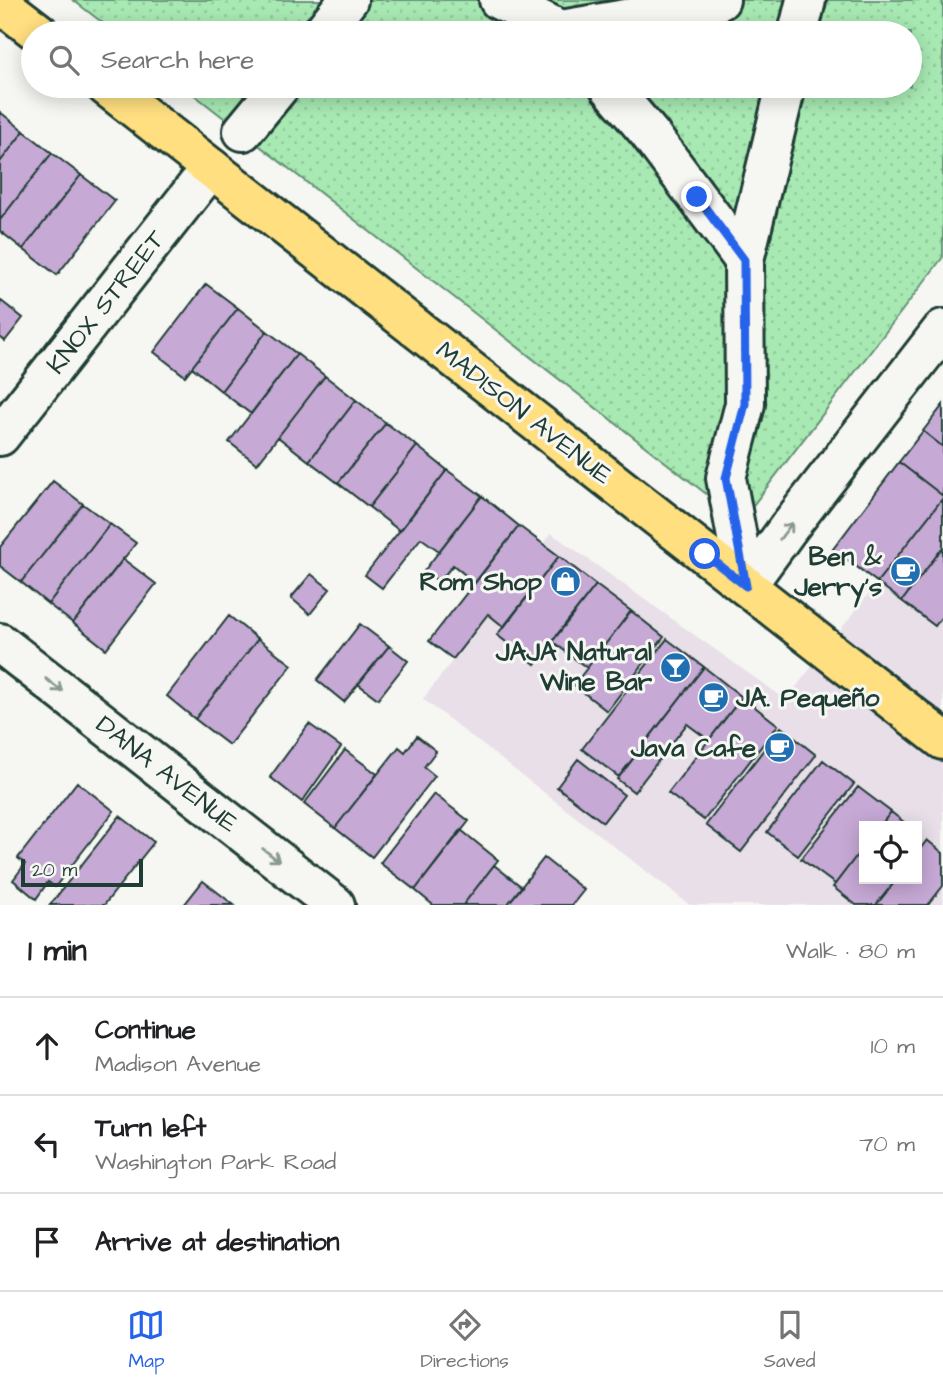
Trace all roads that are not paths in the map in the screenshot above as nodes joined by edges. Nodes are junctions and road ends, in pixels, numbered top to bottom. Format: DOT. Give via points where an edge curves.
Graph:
graph roads {
  1 [pos="348,0"];
  2 [pos="499,0"];
  3 [pos="720,0"];
  4 [pos="806,0"];
  5 [pos="0,3"];
  6 [pos="23,21"];
  7 [pos="331,21"];
  8 [pos="540,21"];
  9 [pos="619,21"];
  10 [pos="801,21"];
  11 [pos="121,98"];
  12 [pos="270,98"];
  13 [pos="618,98"];
  14 [pos="783,98"];
  15 [pos="243,131"];
  16 [pos="211,168"];
  17 [pos="744,260"];
  18 [pos="943,329"];
  19 [pos="0,436"];
  20 [pos="746,586"];
  21 [pos="0,643"];
  22 [pos="943,740"];
  23 [pos="334,905"];
  1 -- 7 [label="street"];
  2 -- 8 [label="street"];
  3 -- 9 [label="street"];
  4 -- 10 [label="street"];
  5 -- 6 [label="main road"];
  11 -- 16 [label="main road, MADISON AVENUE"];
  12 -- 15 [label="street"];
  13 -- 17 [label="street"];
  14 -- 17 [label="street"];
  16 -- 19 [label="street, KNOX STREET"];
  16 -- 20 [label="main road, MADISON AVENUE"];
  17 -- 20 [label="street" via="745,404 726,478"];
  20 -- 18 [label="street, one-way"];
  20 -- 22 [label="main road, MADISON AVENUE"];
  21 -- 23 [label="street, DANA AVENUE, one-way"];
}
